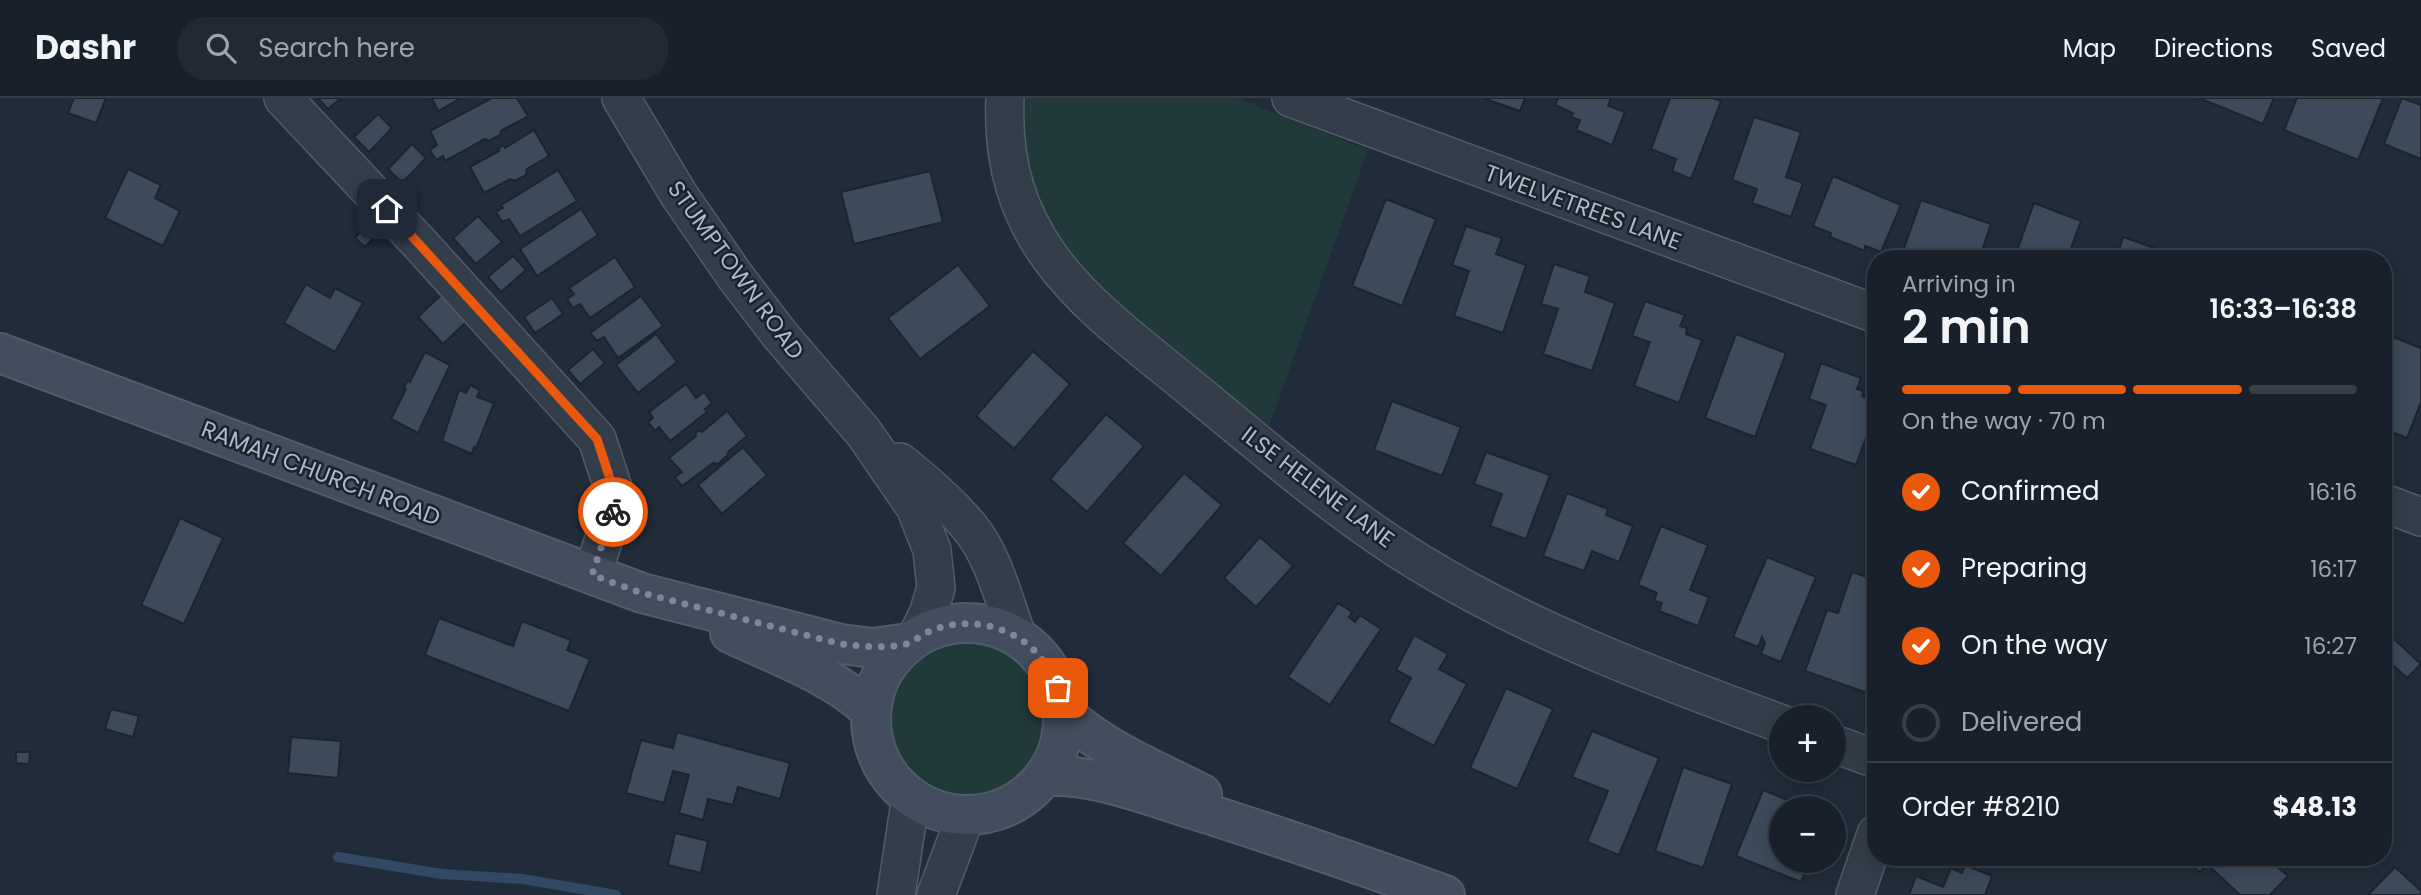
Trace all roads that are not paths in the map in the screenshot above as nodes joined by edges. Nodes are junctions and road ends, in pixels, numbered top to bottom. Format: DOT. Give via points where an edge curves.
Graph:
graph roads {
  1 [pos="283,98"];
  2 [pos="621,98"];
  3 [pos="1005,98"];
  4 [pos="1291,98"];
  5 [pos="1867,311"];
  6 [pos="0,353"];
  7 [pos="864,433"];
  8 [pos="2392,506"];
  9 [pos="2421,517"];
  10 [pos="592,575"];
  11 [pos="642,593"];
  12 [pos="1018,638"];
  13 [pos="912,641"];
  14 [pos="870,710"];
  15 [pos="1065,714"];
  16 [pos="1769,719"];
  17 [pos="1846,748"];
  18 [pos="1867,756"];
  19 [pos="1046,776"];
  20 [pos="911,796"];
  21 [pos="966,815"];
  22 [pos="1291,840"];
  23 [pos="1867,860"];
  24 [pos="896,895"];
  25 [pos="936,895"];
  26 [pos="1445,895"];
  27 [pos="1855,895"];
  1 -- 10 [label="street" via="597,439 617,500"];
  2 -- 7 [label="street, STUMPTOWN ROAD" via="735,276"];
  3 -- 16 [label="street, ILSE HELENE LANE" via="1003,133 1011,179 1028,224 1052,261 1088,302 1294,473 1360,524 1476,596 1623,665"];
  4 -- 5 [label="street, TWELVETREES LANE"];
  6 -- 10 [label="main road, RAMAH CHURCH ROAD"];
  7 -- 12 [label="street, STUMPTOWN ROAD" via="928,485 971,529 990,564"];
  7 -- 13 [label="street, STUMPTOWN ROAD" via="915,507 932,550 936,588"];
  8 -- 9 [label="street"];
  10 -- 11 [label="main road, RAMAH CHURCH ROAD"];
  11 -- 13 [label="main road, RAMAH CHURCH ROAD" via="841,644 873,648"];
  11 -- 14 [label="main road, RAMAH CHURCH ROAD" via="834,682"];
  12 -- 13 [label="main road, RAMAH CHURCH ROAD" via="991,626 962,623 933,629"];
  12 -- 15 [label="main road, RAMAH CHURCH ROAD" via="1042,659 1058,688"];
  13 -- 14 [label="main road, RAMAH CHURCH ROAD" via="885,668"];
  14 -- 20 [label="main road, RAMAH CHURCH ROAD" via="877,753 891,777"];
  15 -- 19 [label="main road, RAMAH CHURCH ROAD" via="1060,746"];
  15 -- 22 [label="main road" via="1105,745"];
  17 -- 18 [label="street"];
  19 -- 21 [label="main road, RAMAH CHURCH ROAD" via="1014,804"];
  19 -- 22 [label="main road" via="1091,780"];
  20 -- 21 [label="main road, RAMAH CHURCH ROAD" via="937,810"];
  20 -- 24 [label="street"];
  21 -- 25 [label="street"];
  22 -- 26 [label="main road"];
  23 -- 27 [label="street"];
}
